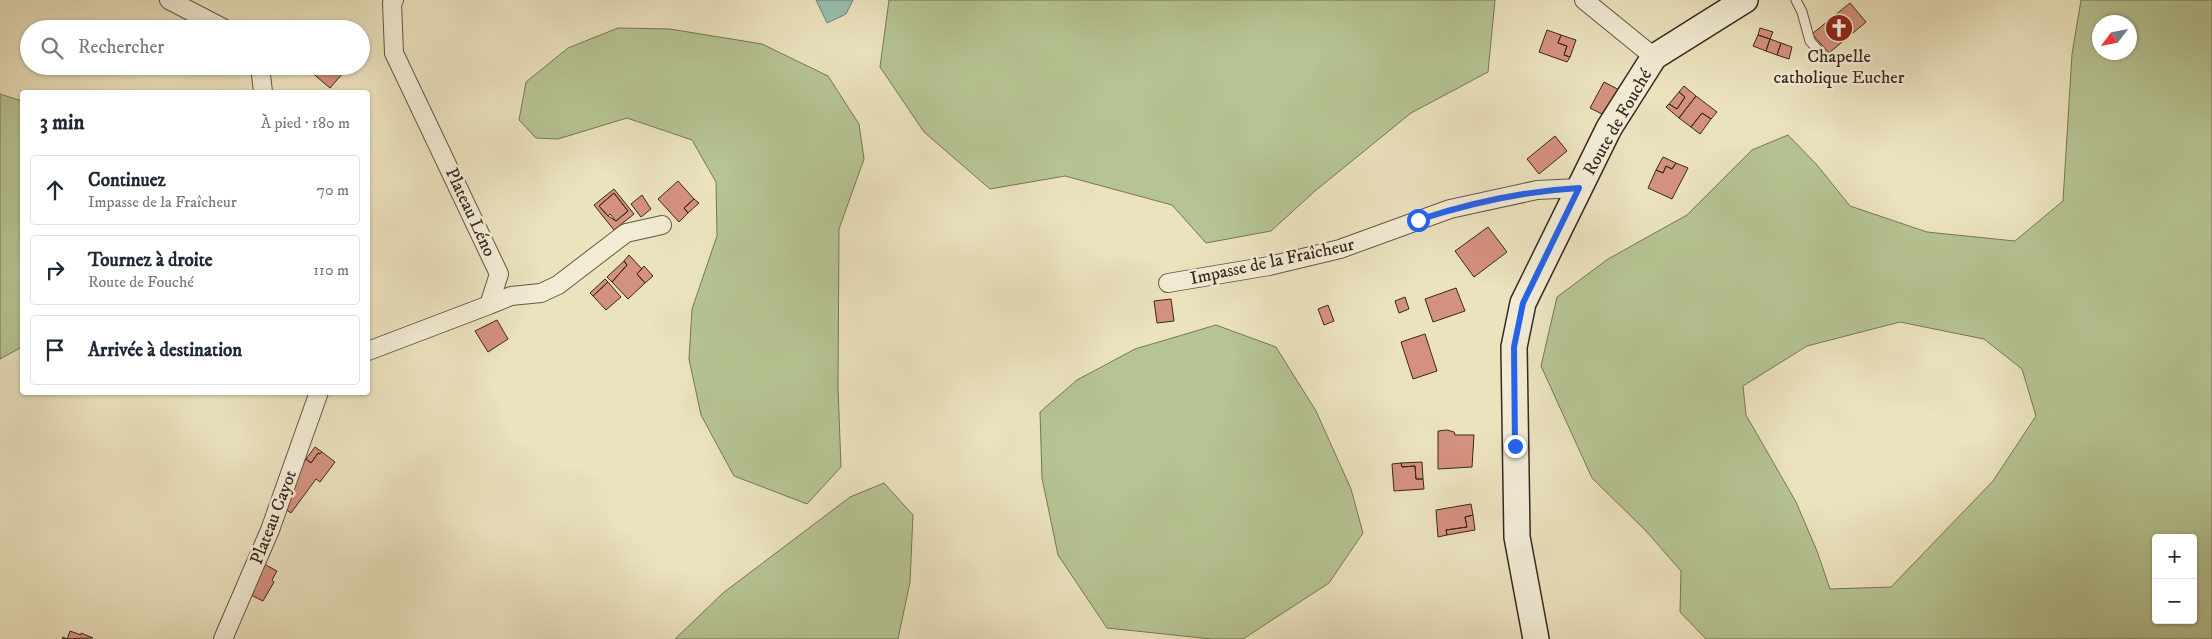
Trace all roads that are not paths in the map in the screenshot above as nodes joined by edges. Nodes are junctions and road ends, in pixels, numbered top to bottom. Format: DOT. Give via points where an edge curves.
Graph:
graph roads {
  1 [pos="169,0"];
  2 [pos="394,0"];
  3 [pos="1584,0"];
  4 [pos="1745,0"];
  5 [pos="1796,0"];
  6 [pos="208,20"];
  7 [pos="1823,56"];
  8 [pos="1654,57"];
  9 [pos="261,75"];
  10 [pos="263,90"];
  11 [pos="1579,188"];
  12 [pos="662,224"];
  13 [pos="1168,283"];
  14 [pos="489,305"];
  15 [pos="370,350"];
  16 [pos="318,395"];
  17 [pos="223,639"];
  18 [pos="1536,639"];
  1 -- 6 [label="street"];
  2 -- 14 [label="street, Plateau Léno" via="394,53 499,274"];
  3 -- 8 [label="street"];
  4 -- 8 [label="main road, Route de Fouché"];
  5 -- 7 [label="lane" via="1810,41"];
  8 -- 11 [label="main road, Route de Fouché" via="1609,128"];
  9 -- 10 [label="street"];
  11 -- 13 [label="street, Impasse de la Fraîcheur" via="1537,190 1450,209 1340,249 1269,266"];
  11 -- 18 [label="main road, Route de Fouché" via="1523,303 1514,347 1517,537"];
  12 -- 14 [label="street" via="626,232 558,285 541,293 511,296"];
  14 -- 15 [label="street"];
  16 -- 17 [label="street, Plateau Cayot" via="270,530"];
}
